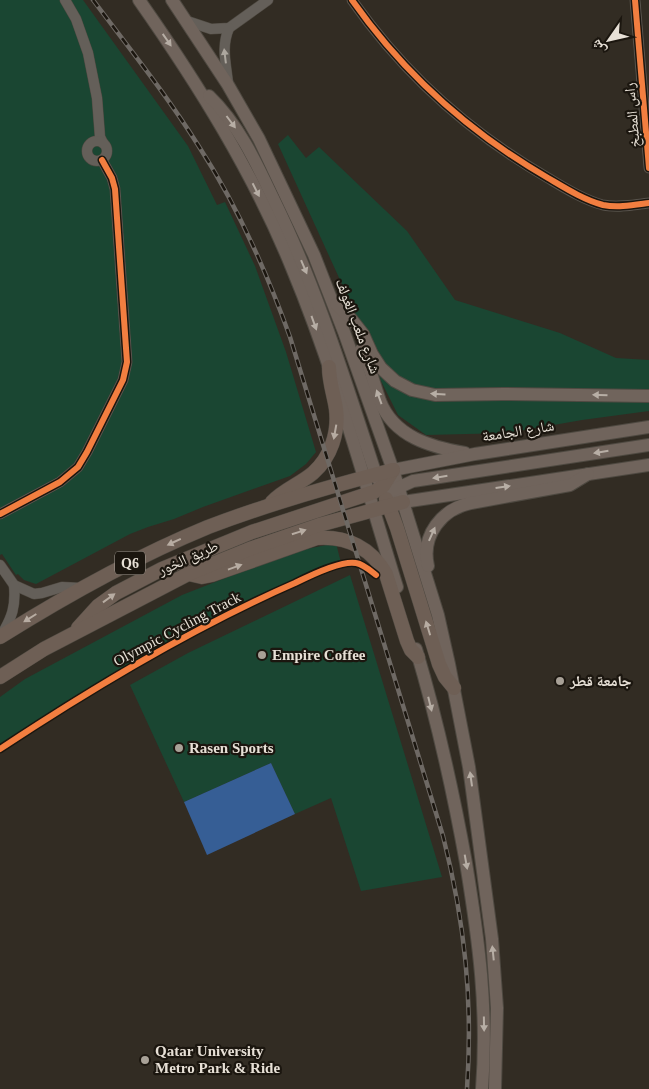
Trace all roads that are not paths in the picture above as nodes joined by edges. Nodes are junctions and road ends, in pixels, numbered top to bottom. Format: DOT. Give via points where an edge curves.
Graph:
graph roads {
  1 [pos="65,0"];
  2 [pos="139,0"];
  3 [pos="172,0"];
  4 [pos="268,0"];
  5 [pos="352,0"];
  6 [pos="635,0"];
  7 [pos="187,21"];
  8 [pos="229,28"];
  9 [pos="228,85"];
  10 [pos="198,87"];
  11 [pos="94,90"];
  12 [pos="91,143"];
  13 [pos="103,143"];
  14 [pos="102,160"];
  15 [pos="649,168"];
  16 [pos="649,204"];
  17 [pos="332,301"];
  18 [pos="344,332"];
  19 [pos="329,367"];
  20 [pos="649,396"];
  21 [pos="649,427"];
  22 [pos="649,445"];
  23 [pos="475,454"];
  24 [pos="649,465"];
  25 [pos="393,470"];
  26 [pos="588,474"];
  27 [pos="381,489"];
  28 [pos="404,502"];
  29 [pos="269,507"];
  30 [pos="373,510"];
  31 [pos="0,514"];
  32 [pos="0,565"];
  33 [pos="188,574"];
  34 [pos="14,585"];
  35 [pos="80,588"];
  36 [pos="438,615"];
  37 [pos="75,633"];
  38 [pos="0,637"];
  39 [pos="418,657"];
  40 [pos="0,677"];
  41 [pos="454,688"];
  42 [pos="482,1089"];
  43 [pos="495,1089"];
  1 -- 11 [label="street" via="82,34"];
  2 -- 10 [label="main road, one-way"];
  3 -- 7 [label="main road, شارع ملعب الغولف"];
  4 -- 8 [label="street"];
  5 -- 16 [label="street" via="409,71 456,115 500,149 573,192 603,205"];
  6 -- 15 [label="street, راس المطبخ"];
  7 -- 8 [label="street" via="211,28"];
  7 -- 9 [label="main road, شارع ملعب الغولف"];
  9 -- 8 [label="street, one-way" via="224,42"];
  9 -- 17 [label="main road, شارع ملعب الغولف" via="288,198"];
  10 -- 19 [label="main road, one-way" via="233,146 292,266"];
  10 -- 27 [label="main road, one-way" via="241,135 280,212 327,325"];
  11 -- 12 [label="street"];
  11 -- 13 [label="street"];
  12 -- 13 [label="street"];
  12 -- 14 [label="street" via="87,149 89,158"];
  13 -- 14 [label="street" via="107,152"];
  14 -- 31 [label="street" via="115,189 127,362 124,380 72,474"];
  17 -- 18 [label="main road, شارع ملعب الغولف"];
  20 -- 17 [label="main road, one-way" via="435,395 412,390 381,368 363,334"];
  23 -- 18 [label="main road, one-way" via="418,441 394,423 381,403 364,354"];
  18 -- 25 [label="main road, شارع ملعب الغولف"];
  19 -- 27 [label="main road"];
  19 -- 29 [label="highway, one-way" via="336,420 331,447 312,473 279,495"];
  21 -- 23 [label="main road, شارع الجامعة"];
  22 -- 27 [label="main road, one-way" via="413,481"];
  23 -- 25 [label="main road, شارع الجامعة"];
  24 -- 26 [label="main road"];
  25 -- 27 [label="highway, طريق الخور / Q6"];
  28 -- 26 [label="main road, one-way"];
  36 -- 26 [label="main road, one-way" via="438,600 427,553 432,532 442,517 463,505 570,485"];
  27 -- 28 [label="highway, طريق الخور / Q6"];
  27 -- 29 [label="highway, طريق الخور / Q6"];
  27 -- 30 [label="highway, طريق الخور / Q6"];
  37 -- 27 [label="highway, one-way" via="98,606 162,569 252,532"];
  41 -- 27 [label="highway, one-way" via="439,664"];
  28 -- 36 [label="main road"];
  29 -- 35 [label="highway, طريق الخور / Q6, one-way" via="216,524"];
  33 -- 30 [label="highway, طريق الخور / Q6, one-way" via="252,548"];
  30 -- 39 [label="main road"];
  32 -- 34 [label="street"];
  33 -- 37 [label="highway, طريق الخور / Q6"];
  33 -- 39 [label="highway, one-way" via="212,575 317,538 350,542 365,550 386,574 406,641"];
  34 -- 35 [label="street" via="34,594 62,587"];
  34 -- 38 [label="street" via="12,613"];
  35 -- 38 [label="highway, طريق الخور / Q6, one-way"];
  36 -- 41 [label="main road"];
  37 -- 40 [label="highway, طريق الخور / Q6"];
  39 -- 42 [label="main road, one-way" via="455,800 477,929 484,999"];
  43 -- 41 [label="main road, one-way" via="498,1031 494,954 470,767"];
}
